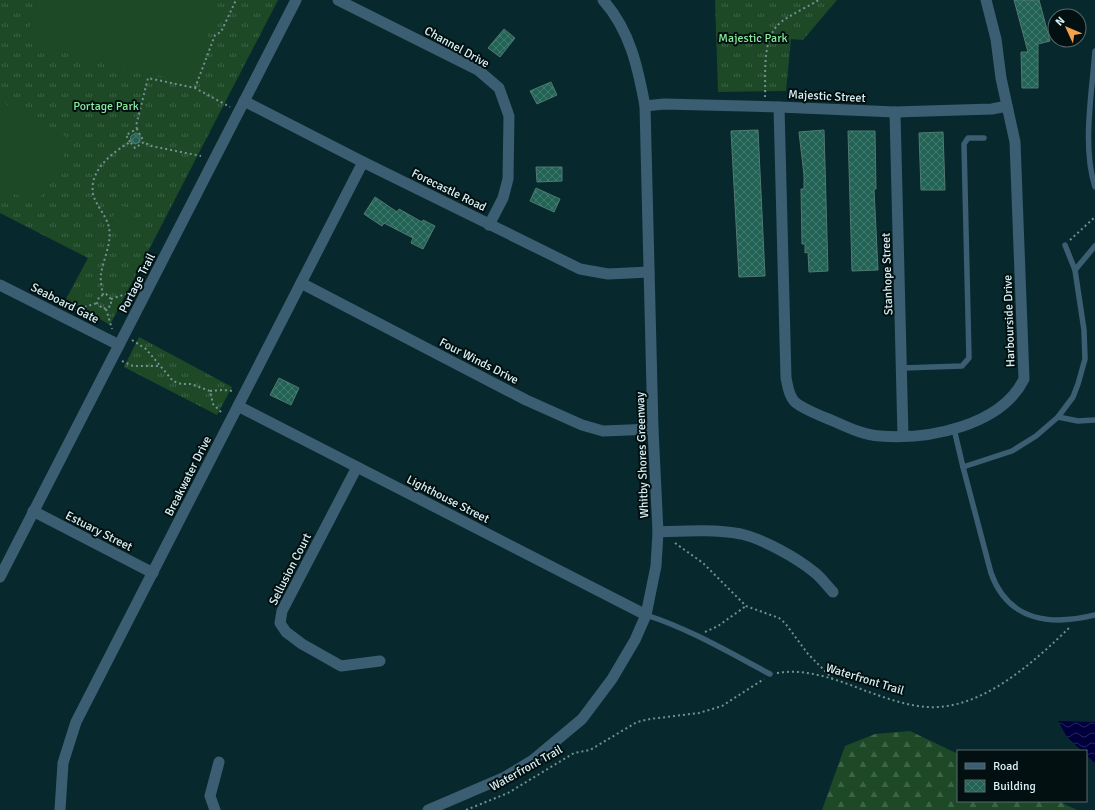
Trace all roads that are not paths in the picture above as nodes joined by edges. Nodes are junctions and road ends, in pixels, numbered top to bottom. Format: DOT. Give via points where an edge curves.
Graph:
graph roads {
  1 [pos="296,0"];
  2 [pos="338,0"];
  3 [pos="603,0"];
  4 [pos="986,0"];
  5 [pos="1095,51"];
  6 [pos="1093,93"];
  7 [pos="244,100"];
  8 [pos="645,106"];
  9 [pos="1007,106"];
  10 [pos="779,107"];
  11 [pos="895,112"];
  12 [pos="984,138"];
  13 [pos="363,162"];
  14 [pos="1095,187"];
  15 [pos="489,225"];
  16 [pos="1065,245"];
  17 [pos="1095,246"];
  18 [pos="1075,270"];
  19 [pos="649,272"];
  20 [pos="301,283"];
  21 [pos="0,285"];
  22 [pos="119,345"];
  23 [pos="903,368"];
  24 [pos="238,406"];
  25 [pos="1058,416"];
  26 [pos="1095,420"];
  27 [pos="653,429"];
  28 [pos="954,429"];
  29 [pos="903,436"];
  30 [pos="357,467"];
  31 [pos="963,467"];
  32 [pos="34,511"];
  33 [pos="658,532"];
  34 [pos="153,573"];
  35 [pos="0,577"];
  36 [pos="833,592"];
  37 [pos="646,615"];
  38 [pos="1095,615"];
  39 [pos="380,660"];
  40 [pos="770,674"];
  41 [pos="219,762"];
  42 [pos="60,810"];
  43 [pos="215,810"];
  44 [pos="428,810"];
  1 -- 7 [label="street, Portage Trail"];
  2 -- 15 [label="street, Channel Drive" via="478,70 499,88 509,116 508,179 503,198"];
  3 -- 8 [label="street, Whitby Shores Greenway" via="634,54"];
  4 -- 9 [label="street, Harbourside Drive" via="996,39"];
  5 -- 6 [label="lane"];
  6 -- 14 [label="lane" via="1089,133 1091,172"];
  7 -- 13 [label="street, Forecastle Road"];
  7 -- 22 [label="street, Portage Trail"];
  8 -- 10 [label="street, Majestic Street" via="664,104"];
  8 -- 19 [label="street, Whitby Shores Greenway"];
  9 -- 11 [label="street, Majestic Street" via="992,109"];
  9 -- 28 [label="street, Harbourside Drive" via="1015,142 1024,379 1018,392 1010,400 978,420"];
  10 -- 11 [label="street, Majestic Street"];
  10 -- 29 [label="street, Harbourside Drive" via="788,391 794,402 858,432 879,436"];
  11 -- 23 [label="street, Stanhope Street"];
  12 -- 23 [label="lane" via="968,138 964,144 969,358 962,366"];
  13 -- 15 [label="street, Forecastle Road"];
  13 -- 20 [label="street, Breakwater Drive"];
  15 -- 19 [label="street, Forecastle Road" via="580,269 608,274"];
  16 -- 18 [label="lane"];
  17 -- 18 [label="lane"];
  18 -- 25 [label="lane" via="1084,330 1085,359 1076,391"];
  19 -- 27 [label="street, Whitby Shores Greenway"];
  20 -- 24 [label="street, Breakwater Drive"];
  20 -- 27 [label="street, Four Winds Drive" via="526,400 582,425 603,431"];
  21 -- 22 [label="street, Seaboard Gate"];
  22 -- 32 [label="street, Portage Trail"];
  23 -- 29 [label="street, Stanhope Street"];
  24 -- 30 [label="street, Lighthouse Street"];
  24 -- 34 [label="street, Breakwater Drive"];
  25 -- 26 [label="lane" via="1078,421"];
  25 -- 31 [label="lane" via="1036,436 1012,452"];
  27 -- 33 [label="street, Whitby Shores Greenway"];
  28 -- 29 [label="street, Harbourside Drive" via="928,435"];
  28 -- 31 [label="lane"];
  30 -- 37 [label="street, Lighthouse Street"];
  30 -- 39 [label="street, Sellusion Court" via="282,611 280,623 286,632 302,644 341,666"];
  31 -- 38 [label="lane" via="996,589 1029,615 1059,621"];
  32 -- 34 [label="street, Estuary Street"];
  32 -- 35 [label="street, Portage Trail"];
  33 -- 36 [label="street" via="703,531 742,534 798,561 815,572"];
  33 -- 37 [label="street, Whitby Shores Greenway" via="656,566"];
  34 -- 42 [label="street, Breakwater Drive" via="76,722 63,763"];
  37 -- 40 [label="lane" via="694,635"];
  37 -- 44 [label="street, Whitby Shores Greenway" via="635,640 612,679 582,719 533,760 505,777"];
  41 -- 43 [label="street" via="210,796"];
}
